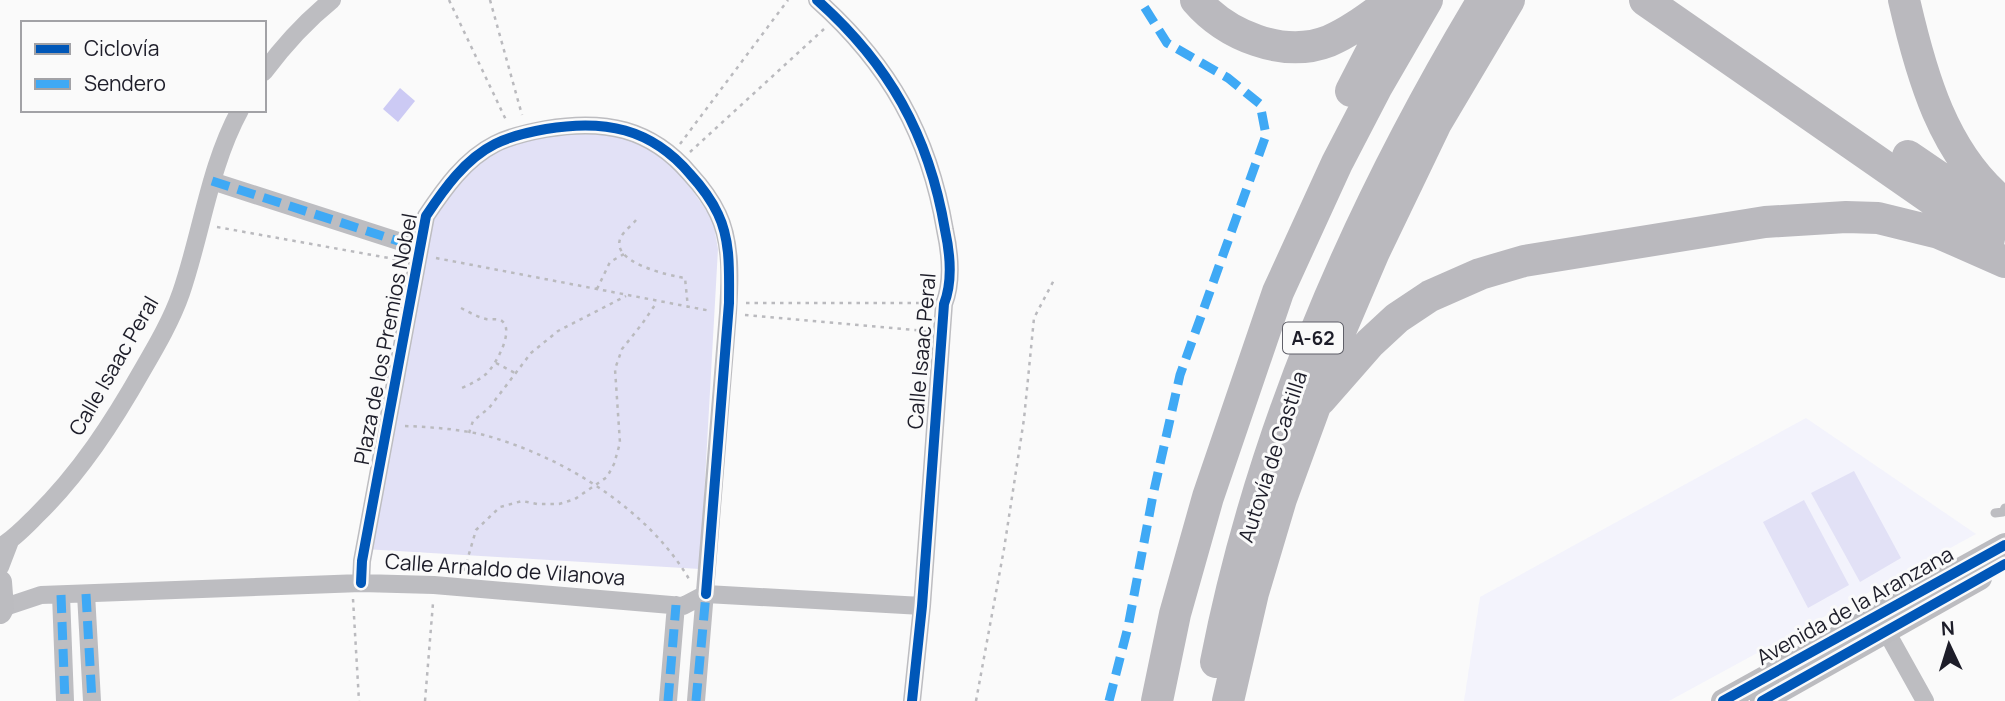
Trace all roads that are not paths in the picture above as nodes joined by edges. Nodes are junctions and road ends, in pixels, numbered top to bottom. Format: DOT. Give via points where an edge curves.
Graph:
graph roads {
  1 [pos="332,0"];
  2 [pos="817,0"];
  3 [pos="1196,0"];
  4 [pos="1395,0"];
  5 [pos="1427,0"];
  6 [pos="1483,0"];
  7 [pos="1509,0"];
  8 [pos="1645,0"];
  9 [pos="1678,0"];
  10 [pos="1905,0"];
  11 [pos="266,69"];
  12 [pos="239,112"];
  13 [pos="212,181"];
  14 [pos="2005,204"];
  15 [pos="2005,222"];
  16 [pos="2005,251"];
  17 [pos="418,255"];
  18 [pos="2005,262"];
  19 [pos="1315,406"];
  20 [pos="1208,497"];
  21 [pos="2005,508"];
  22 [pos="2000,515"];
  23 [pos="5,544"];
  24 [pos="2005,545"];
  25 [pos="2005,564"];
  26 [pos="357,583"];
  27 [pos="1,591"];
  28 [pos="86,594"];
  29 [pos="706,594"];
  30 [pos="61,595"];
  31 [pos="679,605"];
  32 [pos="922,606"];
  33 [pos="1886,631"];
  34 [pos="65,701"];
  35 [pos="92,701"];
  36 [pos="668,701"];
  37 [pos="696,701"];
  38 [pos="912,701"];
  39 [pos="1157,701"];
  40 [pos="1208,701"];
  41 [pos="1228,701"];
  42 [pos="1723,701"];
  43 [pos="1762,701"];
  44 [pos="1925,701"];
  1 -- 11 [label="street"];
  2 -- 32 [label="street, Calle Isaac Peral" via="883,72 919,135 948,242 950,290 944,303"];
  3 -- 4 [label="highway" via="1232,30 1256,40 1301,46 1326,42 1352,30"];
  4 -- 20 [label="highway" via="1297,204 1242,347"];
  5 -- 20 [label="highway, A-62" via="1337,163 1278,292"];
  6 -- 40 [label="highway, Autovía de Castilla / A-62" via="1415,117 1324,311 1276,435 1253,512 1225,614"];
  7 -- 19 [label="highway" via="1436,124 1374,252 1321,376"];
  8 -- 16 [label="highway"];
  9 -- 15 [label="highway"];
  10 -- 14 [label="highway" via="1920,65 1942,123 1968,165"];
  12 -- 13 [label="street, Calle Isaac Peral"];
  13 -- 17 [label="street"];
  13 -- 23 [label="street, Calle Isaac Peral" via="180,297 159,342 120,410 76,472"];
  17 -- 26 [label="street, Plaza de los Premios Nobel"];
  17 -- 29 [label="street, Plaza de los Premios Nobel" via="426,216 446,186 494,145 520,135 559,127 614,127 639,134 676,158 702,188 718,214 728,259"];
  18 -- 19 [label="highway" via="1928,230 1878,218 1846,217 1765,222 1524,261 1430,296 1397,318"];
  19 -- 41 [label="highway" via="1257,579"];
  20 -- 39 [label="highway, A-62" via="1175,614"];
  21 -- 22 [label="lane"];
  23 -- 27 [label="street, Calle Isaac Peral"];
  24 -- 42 [label="street, Avenida de la Aranzana"];
  25 -- 33 [label="street, Avenida de la Aranzana"];
  26 -- 28 [label="street, Calle Arnaldo de Vilanova"];
  26 -- 31 [label="street, Calle Arnaldo de Vilanova"];
  27 -- 30 [label="street, Calle Arnaldo de Vilanova"];
  28 -- 30 [label="street, Calle Arnaldo de Vilanova"];
  28 -- 35 [label="street"];
  29 -- 31 [label="street"];
  29 -- 32 [label="street"];
  29 -- 37 [label="street, Plaza de los Premios Nobel"];
  30 -- 34 [label="street"];
  31 -- 36 [label="street"];
  32 -- 38 [label="street, Calle Isaac Peral"];
  33 -- 43 [label="street, Avenida de la Aranzana"];
  33 -- 44 [label="street"];
}
